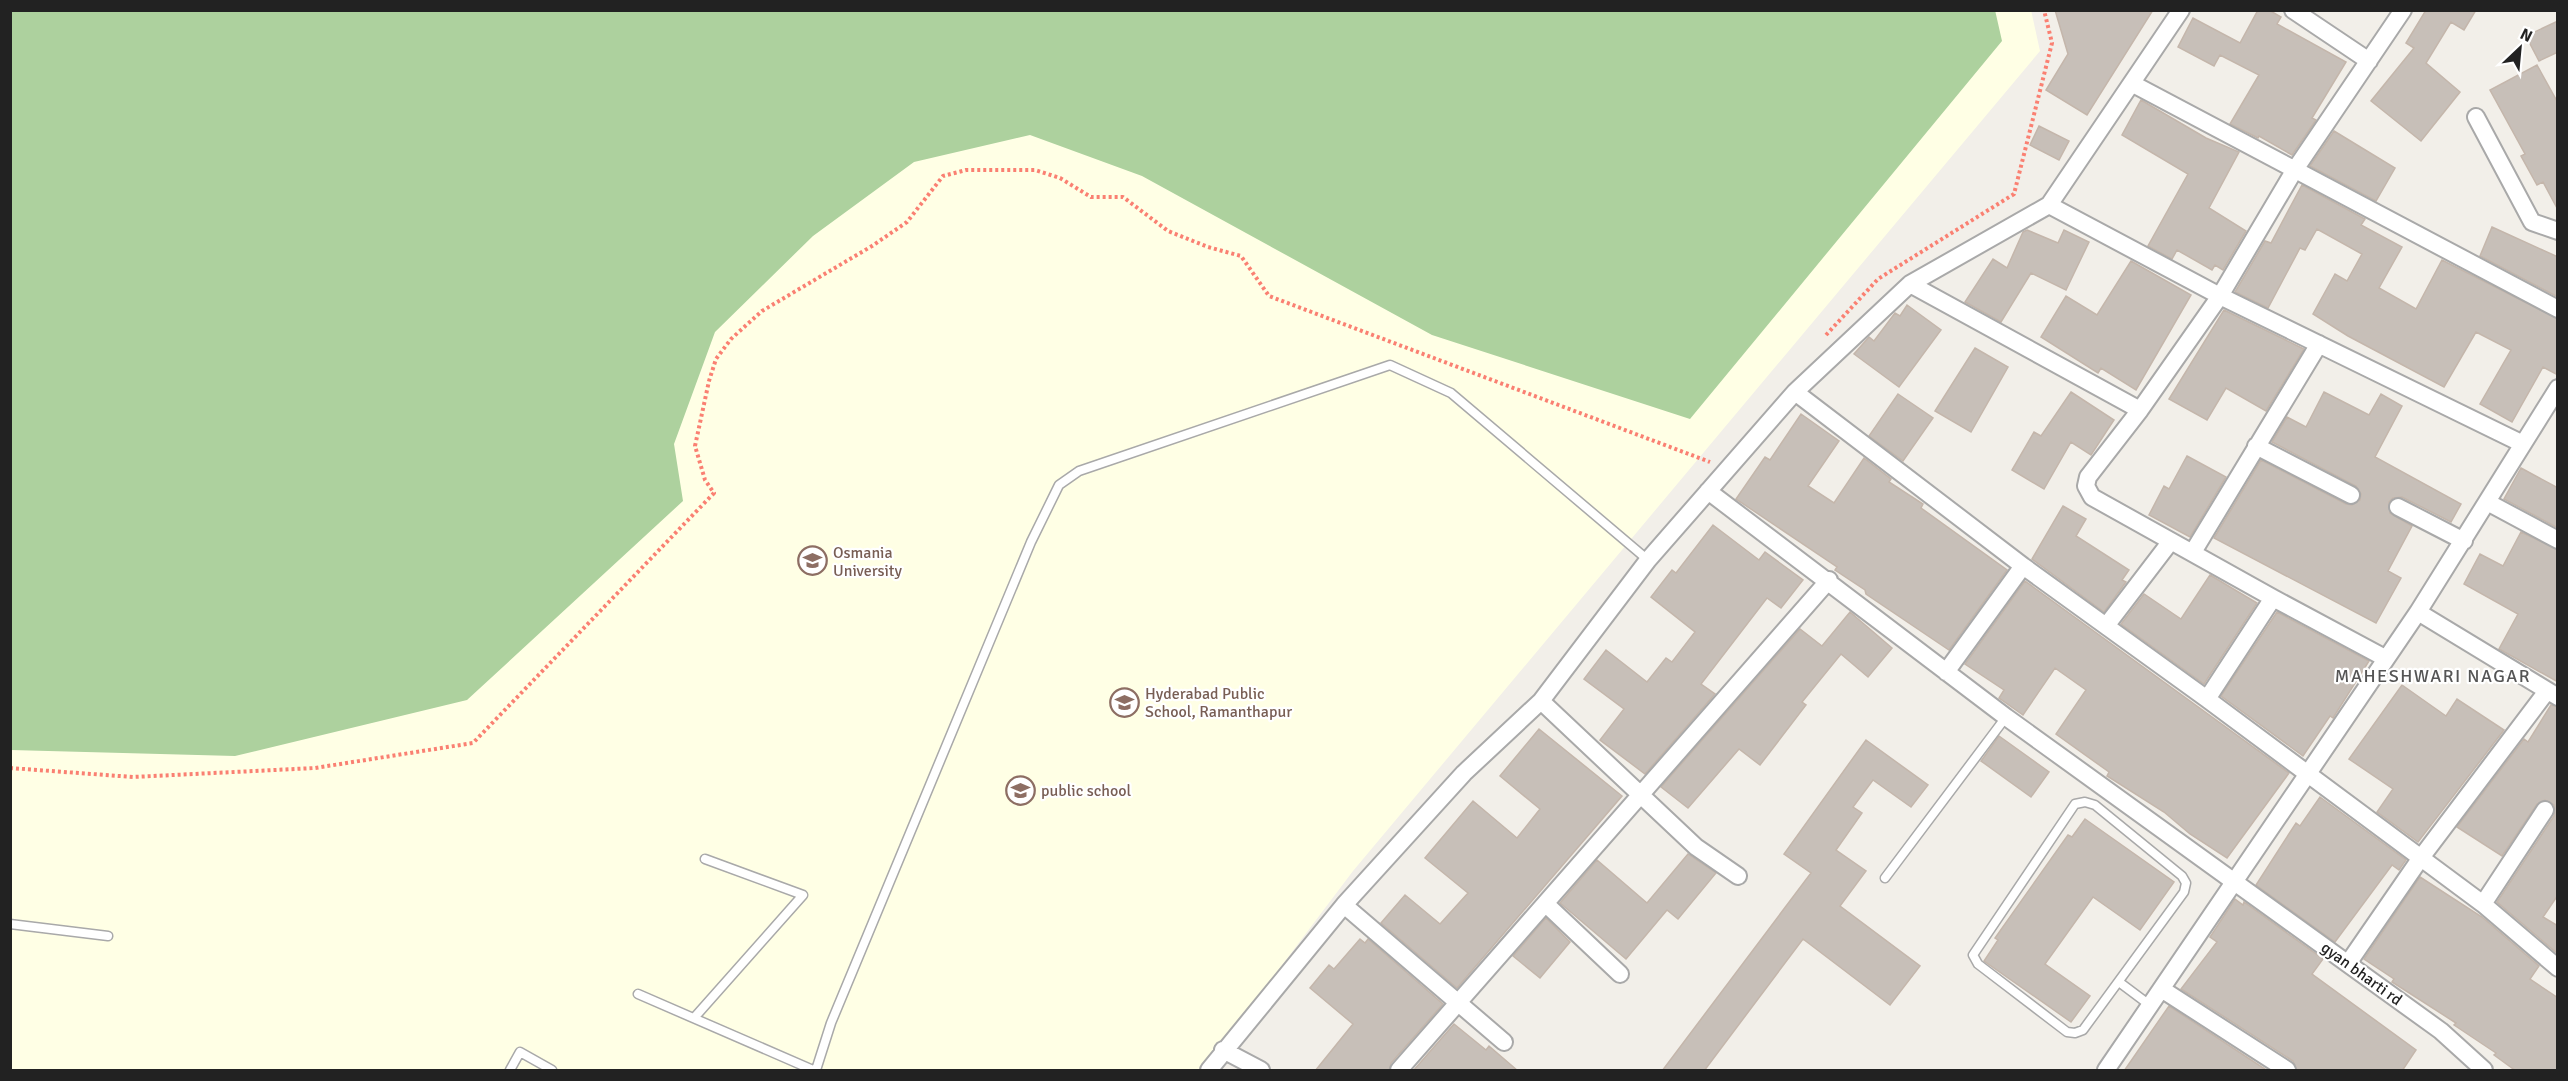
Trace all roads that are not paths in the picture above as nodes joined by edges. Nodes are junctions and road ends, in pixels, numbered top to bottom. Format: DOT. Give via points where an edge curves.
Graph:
graph roads {
  1 [pos="2181,10"];
  2 [pos="2293,10"];
  3 [pos="2403,10"];
  4 [pos="2370,61"];
  5 [pos="2133,84"];
  6 [pos="2476,117"];
  7 [pos="2294,171"];
  8 [pos="2049,206"];
  9 [pos="2558,231"];
  10 [pos="1910,284"];
  11 [pos="2220,296"];
  12 [pos="2558,309"];
  13 [pos="2319,344"];
  14 [pos="2558,388"];
  15 [pos="1795,392"];
  16 [pos="2140,410"];
  17 [pos="2523,444"];
  18 [pos="2256,446"];
  19 [pos="1708,491"];
  20 [pos="2351,495"];
  21 [pos="2489,503"];
  22 [pos="2398,507"];
  23 [pos="2558,540"];
  24 [pos="2171,541"];
  25 [pos="2464,541"];
  26 [pos="2193,552"];
  27 [pos="1648,560"];
  28 [pos="2023,566"];
  29 [pos="1829,580"];
  30 [pos="2273,598"];
  31 [pos="2418,612"];
  32 [pos="2106,626"];
  33 [pos="2385,658"];
  34 [pos="1946,672"];
  35 [pos="2552,694"];
  36 [pos="2207,699"];
  37 [pos="1541,701"];
  38 [pos="2006,717"];
  39 [pos="2308,775"];
  40 [pos="1643,795"];
  41 [pos="2545,810"];
  42 [pos="2420,859"];
  43 [pos="705,860"];
  44 [pos="1737,876"];
  45 [pos="1885,878"];
  46 [pos="2234,884"];
  47 [pos="1547,904"];
  48 [pos="2483,904"];
  49 [pos="1344,905"];
  50 [pos="10,924"];
  51 [pos="108,936"];
  52 [pos="2349,962"];
  53 [pos="2558,968"];
  54 [pos="1620,974"];
  55 [pos="2119,981"];
  56 [pos="2163,990"];
  57 [pos="638,994"];
  58 [pos="1459,1002"];
  59 [pos="2151,1006"];
  60 [pos="694,1018"];
  61 [pos="1504,1042"];
  62 [pos="1223,1050"];
  63 [pos="2286,1070"];
  64 [pos="510,1071"];
  65 [pos="552,1071"];
  66 [pos="815,1071"];
  67 [pos="1209,1071"];
  68 [pos="1261,1071"];
  69 [pos="1399,1071"];
  70 [pos="2106,1071"];
  71 [pos="2484,1071"];
  1 -- 5 [label="street"];
  2 -- 4 [label="street"];
  3 -- 4 [label="street"];
  4 -- 7 [label="street"];
  5 -- 7 [label="street"];
  5 -- 8 [label="street"];
  6 -- 9 [label="street" via="2532,222"];
  7 -- 11 [label="street"];
  7 -- 12 [label="street"];
  8 -- 10 [label="street"];
  8 -- 11 [label="street"];
  10 -- 15 [label="street"];
  10 -- 16 [label="street"];
  11 -- 13 [label="street"];
  11 -- 16 [label="street"];
  13 -- 17 [label="street"];
  13 -- 18 [label="street"];
  14 -- 17 [label="street"];
  15 -- 19 [label="street"];
  15 -- 28 [label="street"];
  16 -- 24 [label="street" via="2088,477 2086,486 2092,497"];
  17 -- 21 [label="street"];
  18 -- 20 [label="street"];
  18 -- 26 [label="street"];
  19 -- 27 [label="street"];
  19 -- 29 [label="street, gyan bharti rd"];
  21 -- 23 [label="street"];
  21 -- 25 [label="street"];
  22 -- 25 [label="street"];
  24 -- 26 [label="street"];
  24 -- 32 [label="street"];
  25 -- 31 [label="street"];
  26 -- 30 [label="street"];
  27 -- 37 [label="street"];
  27 -- 66 [label="lane" via="1467,405 1420,377 1390,365 1079,471 1059,485 1031,542 831,1023"];
  28 -- 32 [label="street"];
  28 -- 34 [label="street"];
  29 -- 34 [label="street, gyan bharti rd"];
  29 -- 40 [label="street"];
  30 -- 33 [label="street"];
  30 -- 36 [label="street"];
  31 -- 33 [label="street"];
  31 -- 35 [label="street"];
  32 -- 36 [label="street"];
  33 -- 39 [label="street"];
  34 -- 38 [label="street, gyan bharti rd"];
  35 -- 42 [label="street"];
  36 -- 39 [label="street"];
  37 -- 40 [label="street"];
  37 -- 49 [label="street" via="1464,773"];
  38 -- 45 [label="lane"];
  38 -- 46 [label="street, gyan bharti rd"];
  39 -- 42 [label="street"];
  39 -- 46 [label="street"];
  40 -- 44 [label="street" via="1696,847"];
  40 -- 47 [label="street"];
  41 -- 48 [label="street"];
  42 -- 48 [label="street"];
  42 -- 52 [label="street"];
  43 -- 60 [label="lane" via="803,894"];
  46 -- 52 [label="street, gyan bharti rd"];
  46 -- 56 [label="street"];
  47 -- 54 [label="street"];
  47 -- 58 [label="street"];
  48 -- 53 [label="street"];
  49 -- 58 [label="street"];
  49 -- 62 [label="street"];
  50 -- 51 [label="lane"];
  52 -- 71 [label="street, gyan bharti rd" via="2441,1031"];
  55 -- 55 [label="lane" via="2184,892 2186,883 2095,805 2075,804 1973,955 1978,964 2067,1032 2083,1030"];
  55 -- 59 [label="lane"];
  56 -- 59 [label="street"];
  56 -- 63 [label="street"];
  57 -- 60 [label="lane"];
  58 -- 61 [label="street"];
  58 -- 69 [label="street"];
  59 -- 70 [label="street"];
  60 -- 66 [label="lane"];
  62 -- 67 [label="street"];
  62 -- 68 [label="street"];
  64 -- 65 [label="lane" via="520,1052"];
}
